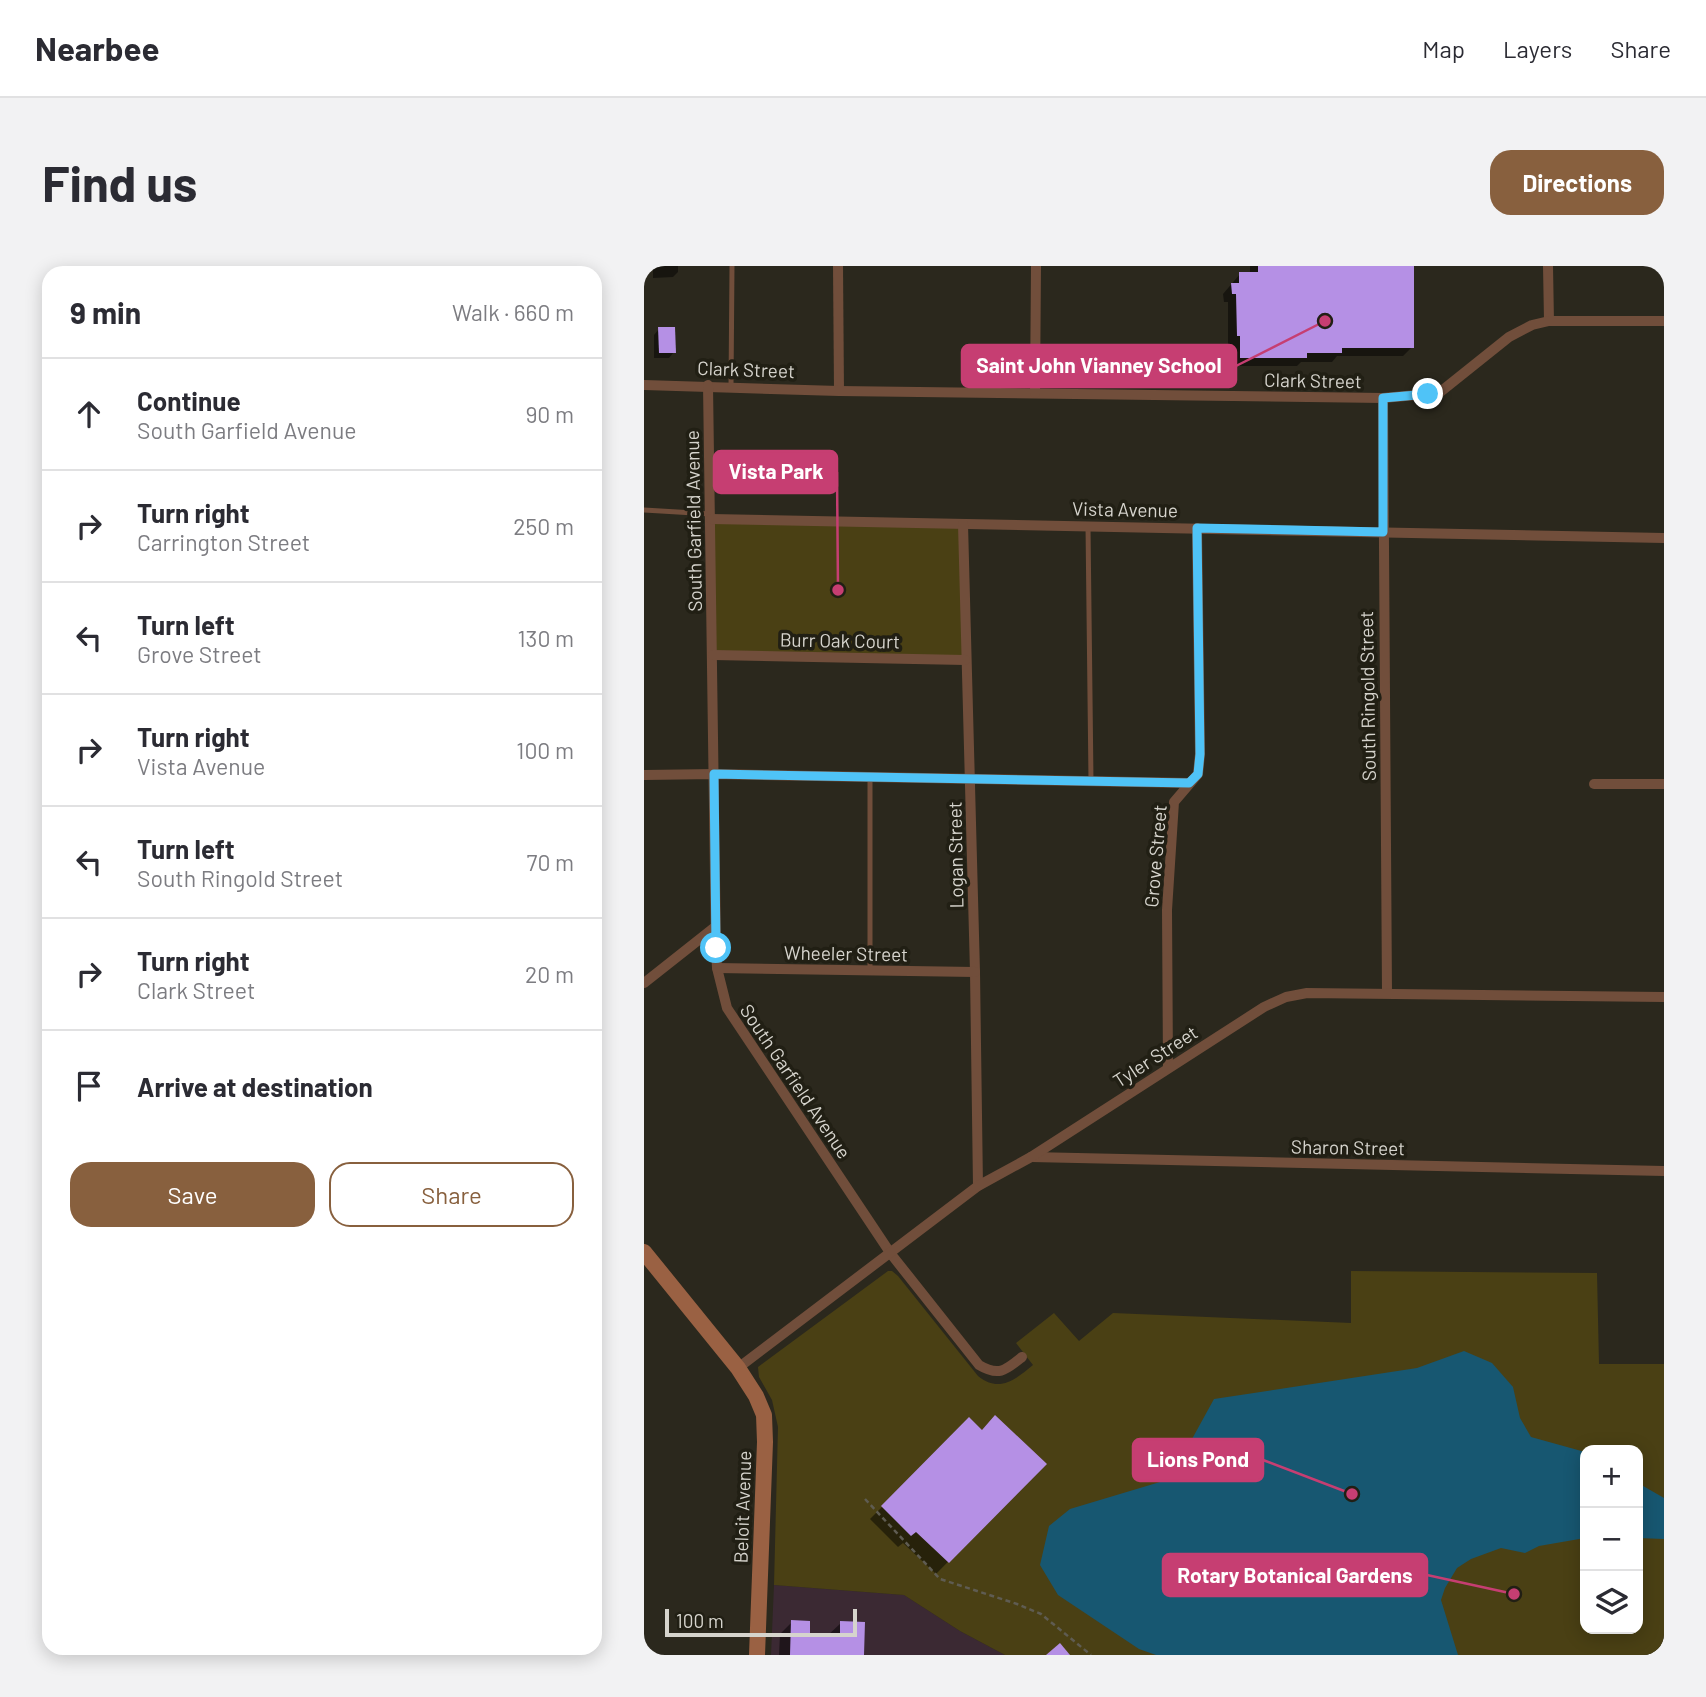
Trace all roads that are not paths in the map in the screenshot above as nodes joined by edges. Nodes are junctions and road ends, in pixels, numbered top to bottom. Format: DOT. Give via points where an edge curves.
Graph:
graph roads {
  1 [pos="732,266"];
  2 [pos="838,266"];
  3 [pos="1036,266"];
  4 [pos="1548,266"];
  5 [pos="1549,321"];
  6 [pos="1664,321"];
  7 [pos="644,385"];
  8 [pos="708,385"];
  9 [pos="731,386"];
  10 [pos="839,391"];
  11 [pos="1035,393"];
  12 [pos="1383,398"];
  13 [pos="644,510"];
  14 [pos="711,516"];
  15 [pos="963,524"];
  16 [pos="1088,526"];
  17 [pos="1197,528"];
  18 [pos="1383,532"];
  19 [pos="1664,538"];
  20 [pos="713,655"];
  21 [pos="965,660"];
  22 [pos="714,774"];
  23 [pos="644,775"];
  24 [pos="870,777"];
  25 [pos="971,779"];
  26 [pos="1091,781"];
  27 [pos="1189,783"];
  28 [pos="1594,783"];
  29 [pos="1664,784"];
  30 [pos="715,927"];
  31 [pos="717,968"];
  32 [pos="870,971"];
  33 [pos="975,972"];
  34 [pos="644,983"];
  35 [pos="1387,993"];
  36 [pos="1664,997"];
  37 [pos="1168,1068"];
  38 [pos="1031,1157"];
  39 [pos="1664,1171"];
  40 [pos="978,1186"];
  41 [pos="644,1252"];
  42 [pos="891,1254"];
  43 [pos="1022,1357"];
  44 [pos="738,1368"];
  45 [pos="757,1655"];
  1 -- 9 [label="lane"];
  2 -- 10 [label="street"];
  3 -- 11 [label="street"];
  4 -- 5 [label="street"];
  5 -- 6 [label="street, Clark Street"];
  5 -- 12 [label="street, Clark Street" via="1509,337 1439,393"];
  7 -- 8 [label="street, Clark Street"];
  8 -- 9 [label="street, Clark Street"];
  8 -- 14 [label="street, South Garfield Avenue"];
  9 -- 10 [label="street, Clark Street"];
  10 -- 11 [label="street, Clark Street"];
  11 -- 12 [label="street, Clark Street"];
  12 -- 18 [label="street, South Ringold Street"];
  13 -- 14 [label="lane"];
  14 -- 15 [label="street, Vista Avenue"];
  14 -- 20 [label="street, South Garfield Avenue"];
  15 -- 16 [label="street, Vista Avenue"];
  15 -- 21 [label="street, Logan Street"];
  16 -- 17 [label="street, Vista Avenue"];
  16 -- 26 [label="lane"];
  17 -- 18 [label="street, Vista Avenue"];
  17 -- 27 [label="street, Grove Street" via="1200,754 1198,774"];
  18 -- 19 [label="street, Vista Avenue"];
  18 -- 35 [label="street, South Ringold Street"];
  20 -- 21 [label="street, Burr Oak Court"];
  20 -- 22 [label="street, South Garfield Avenue"];
  21 -- 25 [label="street, Logan Street"];
  22 -- 23 [label="street"];
  22 -- 24 [label="street"];
  22 -- 30 [label="street, South Garfield Avenue"];
  24 -- 25 [label="street"];
  24 -- 32 [label="lane"];
  25 -- 26 [label="street"];
  25 -- 33 [label="street, Logan Street"];
  26 -- 27 [label="street"];
  27 -- 37 [label="street, Grove Street" via="1174,802 1167,910"];
  28 -- 29 [label="street"];
  30 -- 31 [label="street, South Garfield Avenue"];
  30 -- 34 [label="street"];
  31 -- 32 [label="street, Wheeler Street"];
  31 -- 42 [label="street, South Garfield Avenue" via="727,1008 741,1032"];
  32 -- 33 [label="street, Wheeler Street"];
  33 -- 40 [label="street, Logan Street"];
  35 -- 36 [label="street, Tyler Street"];
  35 -- 37 [label="street, Tyler Street" via="1286,997"];
  37 -- 38 [label="street, Tyler Street"];
  38 -- 39 [label="street, Sharon Street"];
  38 -- 40 [label="street, Tyler Street"];
  40 -- 42 [label="street, Tyler Street"];
  41 -- 44 [label="main road, Beloit Avenue"];
  42 -- 43 [label="street, South Garfield Avenue" via="979,1365 999,1372"];
  42 -- 44 [label="street, Tyler Street"];
  44 -- 45 [label="main road, Beloit Avenue" via="764,1415"];
}
